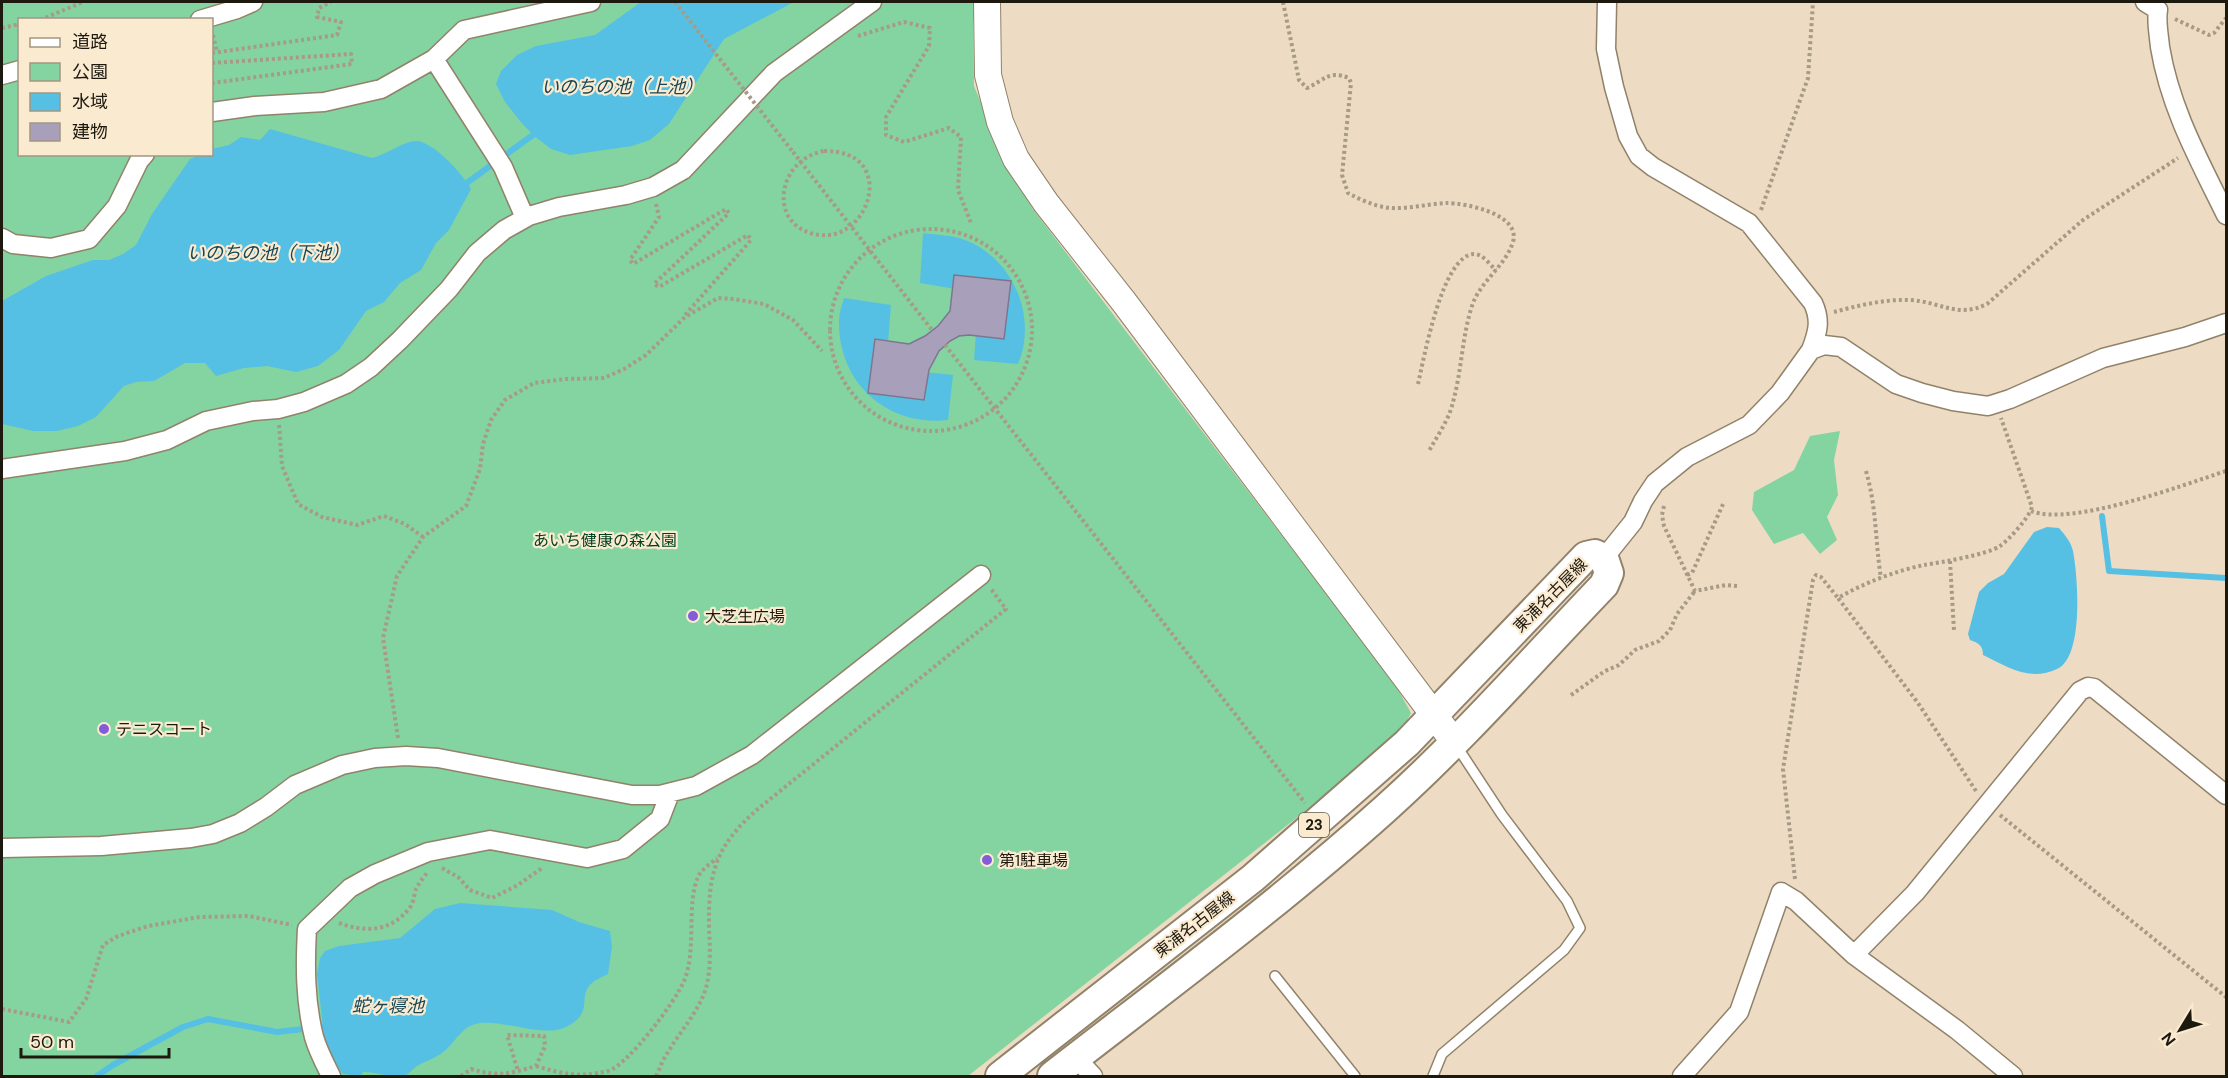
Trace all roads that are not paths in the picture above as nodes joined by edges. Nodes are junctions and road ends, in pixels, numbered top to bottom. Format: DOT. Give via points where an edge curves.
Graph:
graph roads {
  1 [pos="253,2"];
  2 [pos="591,2"];
  3 [pos="872,2"];
  4 [pos="987,2"];
  5 [pos="1607,2"];
  6 [pos="2152,6"];
  7 [pos="207,18"];
  8 [pos="434,59"];
  9 [pos="18,71"];
  10 [pos="2,75"];
  11 [pos="213,112"];
  12 [pos="143,156"];
  13 [pos="2226,215"];
  14 [pos="525,218"];
  15 [pos="2,238"];
  16 [pos="2226,323"];
  17 [pos="1811,350"];
  18 [pos="2,469"];
  19 [pos="1604,558"];
  20 [pos="981,576"];
  21 [pos="1434,716"];
  22 [pos="1455,743"];
  23 [pos="670,792"];
  24 [pos="2226,795"];
  25 [pos="2,848"];
  26 [pos="1854,956"];
  27 [pos="1275,976"];
  28 [pos="1084,1067"];
  29 [pos="331,1077"];
  30 [pos="999,1077"];
  31 [pos="1052,1077"];
  32 [pos="1355,1077"];
  33 [pos="1433,1077"];
  34 [pos="1682,1077"];
  35 [pos="2013,1077"];
  1 -- 7 [label="street"];
  2 -- 8 [label="street" via="464,30"];
  3 -- 14 [label="street" via="774,73 683,170 653,187"];
  4 -- 21 [label="street" via="988,75 1000,122 1016,159"];
  5 -- 17 [label="street" via="1606,49 1628,136 1639,156 1749,223 1813,303 1819,326"];
  6 -- 13 [label="street" via="2164,70 2178,116"];
  8 -- 11 [label="street" via="381,89 324,102"];
  8 -- 14 [label="street" via="502,167"];
  9 -- 10 [label="street"];
  12 -- 15 [label="street" via="117,206 89,239 51,248"];
  14 -- 18 [label="street" via="477,253 449,289 371,367 346,384 278,409 206,421 167,440 125,451"];
  16 -- 17 [label="street" via="2103,358 1988,406 1953,401 1896,384 1842,347 1824,345"];
  17 -- 19 [label="street" via="1780,393 1749,425 1687,457 1655,483 1633,522"];
  19 -- 21 [label="main road, 東浦名古屋線 / 23" via="1596,554 1586,556"];
  19 -- 22 [label="main road, 東浦名古屋線 / 23" via="1610,573 1604,585"];
  20 -- 23 [label="street" via="752,756 696,786"];
  21 -- 22 [label="street"];
  21 -- 30 [label="main road, 東浦名古屋線 / 23" via="1253,878"];
  22 -- 28 [label="main road, 東浦名古屋線 / 23" via="1386,808"];
  22 -- 33 [label="lane" via="1502,815 1567,901 1580,928 1564,950 1442,1054"];
  23 -- 25 [label="street" via="632,795 438,758 375,758 316,774 240,823 213,834 102,846"];
  23 -- 29 [label="street" via="660,819 623,849 587,858 490,840 428,852 350,888 307,929 307,1003 315,1039"];
  24 -- 26 [label="street" via="2088,687 2080,691 1915,893"];
  26 -- 34 [label="street" via="1796,901 1781,892 1739,1012"];
  26 -- 35 [label="street" via="1957,1029"];
  27 -- 32 [label="lane"];
  28 -- 31 [label="main road, 東浦名古屋線 / 23"];
}
